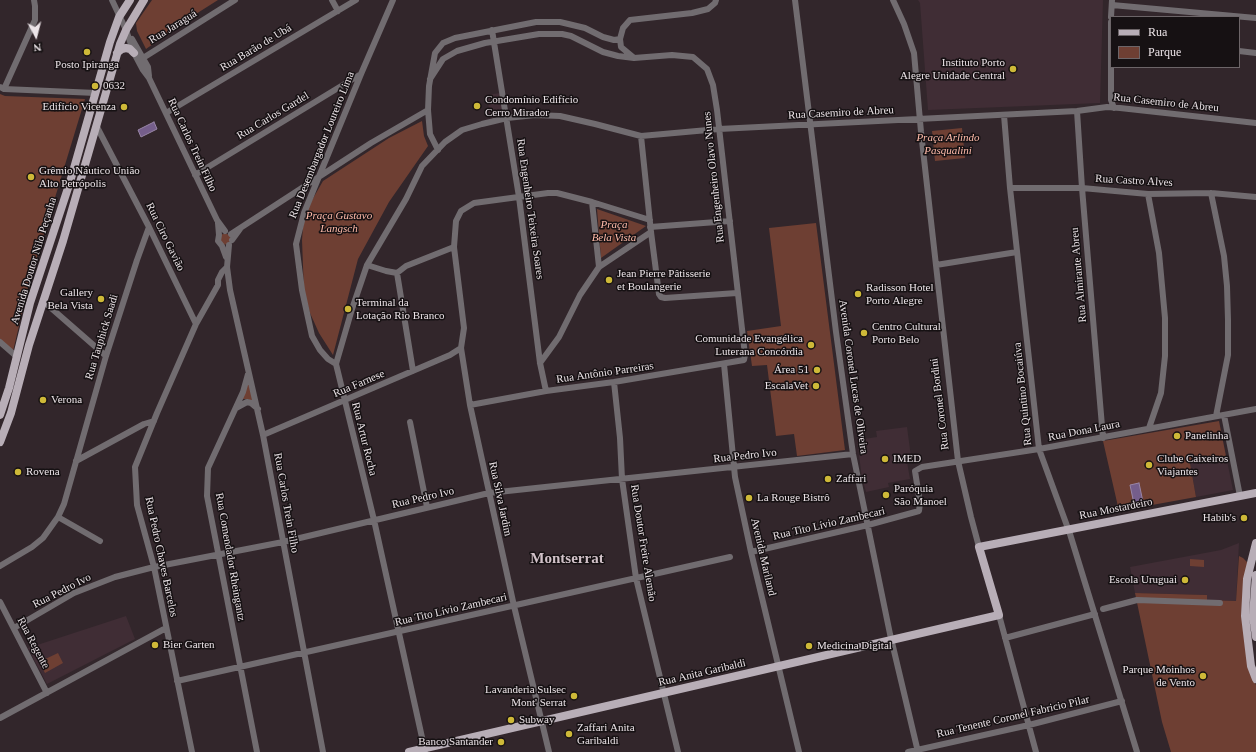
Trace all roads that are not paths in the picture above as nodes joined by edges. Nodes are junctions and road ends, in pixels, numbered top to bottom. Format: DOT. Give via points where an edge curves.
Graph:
graph roads {
  1 [pos="34,0"];
  2 [pos="112,0"];
  3 [pos="130,0"];
  4 [pos="144,0"];
  5 [pos="235,0"];
  6 [pos="332,0"];
  7 [pos="356,0"];
  8 [pos="394,0"];
  9 [pos="716,0"];
  10 [pos="795,0"];
  11 [pos="893,0"];
  12 [pos="1112,2"];
  13 [pos="338,11"];
  14 [pos="136,13"];
  15 [pos="119,16"];
  16 [pos="1111,16"];
  17 [pos="1238,16"];
  18 [pos="1240,16"];
  19 [pos="1256,18"];
  20 [pos="126,30"];
  21 [pos="492,30"];
  22 [pos="620,40"];
  23 [pos="494,42"];
  24 [pos="1240,51"];
  25 [pos="117,53"];
  26 [pos="134,53"];
  27 [pos="1256,53"];
  28 [pos="143,58"];
  29 [pos="634,58"];
  30 [pos="1111,68"];
  31 [pos="360,74"];
  32 [pos="149,78"];
  33 [pos="430,79"];
  34 [pos="2,88"];
  35 [pos="93,95"];
  36 [pos="1111,100"];
  37 [pos="1106,108"];
  38 [pos="1114,108"];
  39 [pos="428,110"];
  40 [pos="1077,111"];
  41 [pos="166,113"];
  42 [pos="1004,115"];
  43 [pos="507,118"];
  44 [pos="920,119"];
  45 [pos="1256,123"];
  46 [pos="810,124"];
  47 [pos="97,127"];
  48 [pos="719,129"];
  49 [pos="641,136"];
  50 [pos="94,138"];
  51 [pos="103,138"];
  52 [pos="438,150"];
  53 [pos="196,175"];
  54 [pos="319,176"];
  55 [pos="1010,188"];
  56 [pos="1082,188"];
  57 [pos="1211,193"];
  58 [pos="1148,194"];
  59 [pos="519,197"];
  60 [pos="1256,197"];
  61 [pos="592,202"];
  62 [pos="730,221"];
  63 [pos="650,226"];
  64 [pos="149,227"];
  65 [pos="226,238"];
  66 [pos="454,247"];
  67 [pos="1018,252"];
  68 [pos="367,265"];
  69 [pos="936,265"];
  70 [pos="227,267"];
  71 [pos="599,267"];
  72 [pos="397,273"];
  73 [pos="228,278"];
  74 [pos="218,285"];
  75 [pos="737,293"];
  76 [pos="43,301"];
  77 [pos="196,324"];
  78 [pos="0,342"];
  79 [pos="461,348"];
  80 [pos="16,356"];
  81 [pos="106,356"];
  82 [pos="744,360"];
  83 [pos="540,363"];
  84 [pos="336,364"];
  85 [pos="724,364"];
  86 [pos="413,371"];
  87 [pos="249,372"];
  88 [pos="21,375"];
  89 [pos="614,382"];
  90 [pos="546,391"];
  91 [pos="344,401"];
  92 [pos="470,405"];
  93 [pos="258,409"];
  94 [pos="1256,409"];
  95 [pos="234,410"];
  96 [pos="0,415"];
  97 [pos="1224,415"];
  98 [pos="1216,416"];
  99 [pos="154,421"];
  100 [pos="410,422"];
  101 [pos="1149,428"];
  102 [pos="2,434"];
  103 [pos="263,435"];
  104 [pos="1103,438"];
  105 [pos="0,442"];
  106 [pos="1039,449"];
  107 [pos="853,454"];
  108 [pos="76,461"];
  109 [pos="958,461"];
  110 [pos="734,467"];
  111 [pos="915,471"];
  112 [pos="622,479"];
  113 [pos="489,492"];
  114 [pos="1256,493"];
  115 [pos="1240,496"];
  116 [pos="427,507"];
  117 [pos="58,517"];
  118 [pos="374,520"];
  119 [pos="868,525"];
  120 [pos="1069,529"];
  121 [pos="100,541"];
  122 [pos="283,542"];
  123 [pos="1256,543"];
  124 [pos="979,547"];
  125 [pos="751,552"];
  126 [pos="217,554"];
  127 [pos="730,557"];
  128 [pos="0,566"];
  129 [pos="154,567"];
  130 [pos="1256,575"];
  131 [pos="636,578"];
  132 [pos="0,602"];
  133 [pos="1220,603"];
  134 [pos="514,606"];
  135 [pos="1103,609"];
  136 [pos="1095,614"];
  137 [pos="999,615"];
  138 [pos="14,628"];
  139 [pos="166,628"];
  140 [pos="399,632"];
  141 [pos="1256,637"];
  142 [pos="1005,638"];
  143 [pos="891,640"];
  144 [pos="304,653"];
  145 [pos="779,666"];
  146 [pos="240,668"];
  147 [pos="1256,679"];
  148 [pos="176,682"];
  149 [pos="47,693"];
  150 [pos="664,693"];
  151 [pos="1122,701"];
  152 [pos="0,718"];
  153 [pos="542,721"];
  154 [pos="1029,726"];
  155 [pos="425,750"];
  156 [pos="918,751"];
  157 [pos="192,752"];
  158 [pos="257,752"];
  159 [pos="323,752"];
  160 [pos="409,752"];
  161 [pos="549,752"];
  162 [pos="678,752"];
  163 [pos="799,752"];
  164 [pos="908,752"];
  165 [pos="1036,752"];
  166 [pos="1137,752"];
  1 -- 34 [label="street" via="35,20"];
  2 -- 15 [label="street"];
  3 -- 15 [label="main road, Avenida Doutor Nilo Peçanha"];
  4 -- 14 [label="main road, Avenida Doutor Nilo Peçanha"];
  5 -- 28 [label="street, Rua Jaraguá"];
  6 -- 13 [label="street"];
  7 -- 13 [label="street, Rua Barão de Ubá"];
  8 -- 31 [label="street, Rua Desembargador Loureiro Lima"];
  9 -- 22 [label="street" via="708,9 692,13 630,20 623,28"];
  10 -- 46 [label="street, Avenida Coronel Lucas de Oliveira"];
  11 -- 44 [label="street, Rua Coronel Bordini" via="914,53"];
  12 -- 16 [label="street"];
  12 -- 17 [label="street"];
  13 -- 41 [label="street, Rua Barão de Ubá"];
  14 -- 15 [label="main road" via="124,18"];
  14 -- 20 [label="main road, Avenida Doutor Nilo Peçanha"];
  15 -- 20 [label="street, Rua Carlos Trein Filho"];
  15 -- 35 [label="main road, Avenida Doutor Nilo Peçanha"];
  18 -- 19 [label="street"];
  20 -- 25 [label="main road, Avenida Doutor Nilo Peçanha"];
  20 -- 26 [label="street, Rua Carlos Trein Filho"];
  20 -- 28 [label="street, Rua Carlos Trein Filho"];
  21 -- 22 [label="street" via="536,22 560,22"];
  21 -- 23 [label="street, Rua Engenheiro Teixeira Soares"];
  21 -- 33 [label="street" via="443,43 435,53"];
  22 -- 29 [label="street" via="621,47"];
  23 -- 29 [label="street, Rua Engenheiro Olavo Nunes" via="539,34 562,34 603,52"];
  23 -- 33 [label="street, Rua Engenheiro Olavo Nunes" via="457,51 443,59"];
  23 -- 43 [label="street, Rua Engenheiro Teixeira Soares"];
  24 -- 27 [label="street"];
  25 -- 26 [label="main road" via="126,48"];
  25 -- 47 [label="main road, Avenida Doutor Nilo Peçanha"];
  26 -- 32 [label="street, Rua Carlos Trein Filho"];
  28 -- 32 [label="street, Rua Carlos Trein Filho" via="148,67"];
  29 -- 48 [label="street, Rua Engenheiro Olavo Nunes" via="672,55 693,57 707,69 713,85"];
  30 -- 36 [label="street"];
  31 -- 53 [label="street, Rua Carlos Gardel"];
  31 -- 54 [label="street, Rua Desembargador Loureiro Lima"];
  32 -- 41 [label="street, Rua Carlos Trein Filho"];
  33 -- 39 [label="street"];
  34 -- 35 [label="street"];
  35 -- 80 [label="main road, Avenida Doutor Nilo Peçanha" via="70,182 30,303"];
  36 -- 37 [label="street"];
  36 -- 38 [label="street"];
  37 -- 38 [label="street, Rua Casemiro de Abreu"];
  37 -- 40 [label="street, Rua Casemiro de Abreu"];
  38 -- 45 [label="street, Rua Casemiro de Abreu"];
  39 -- 52 [label="street" via="430,134"];
  39 -- 54 [label="street"];
  40 -- 42 [label="street, Rua Casemiro de Abreu"];
  40 -- 56 [label="street, Rua Almirante Abreu"];
  41 -- 53 [label="street, Rua Carlos Trein Filho"];
  42 -- 44 [label="street, Rua Casemiro de Abreu"];
  42 -- 55 [label="street, Rua Quintino Bocaiúva"];
  43 -- 49 [label="street, Rua Casemiro de Abreu" via="560,116"];
  43 -- 52 [label="street, Rua Casemiro de Abreu" via="462,130"];
  43 -- 59 [label="street, Rua Engenheiro Teixeira Soares"];
  44 -- 46 [label="street, Rua Casemiro de Abreu"];
  44 -- 69 [label="street, Rua Coronel Bordini"];
  46 -- 48 [label="street, Rua Casemiro de Abreu"];
  46 -- 107 [label="street, Avenida Coronel Lucas de Oliveira"];
  47 -- 50 [label="main road, Avenida Doutor Nilo Peçanha"];
  47 -- 51 [label="street, Rua Ciro Gavião"];
  48 -- 49 [label="street, Rua Casemiro de Abreu"];
  48 -- 62 [label="street, Rua Engenheiro Olavo Nunes"];
  49 -- 63 [label="street"];
  50 -- 51 [label="street"];
  50 -- 76 [label="main road, Avenida Doutor Nilo Peçanha"];
  51 -- 64 [label="street, Rua Ciro Gavião"];
  52 -- 68 [label="street, Rua Artur Rocha" via="422,166 406,199"];
  53 -- 65 [label="street, Rua Carlos Trein Filho"];
  54 -- 65 [label="street"];
  54 -- 84 [label="street, Rua Desembargador Loureiro Lima" via="304,213 296,244 312,336 320,350"];
  55 -- 56 [label="street, Rua Castro Alves"];
  55 -- 67 [label="street, Rua Quintino Bocaiúva"];
  56 -- 58 [label="street, Rua Castro Alves"];
  56 -- 104 [label="street, Rua Almirante Abreu"];
  57 -- 58 [label="street, Rua Castro Alves"];
  57 -- 60 [label="street, Rua Castro Alves"];
  57 -- 98 [label="street" via="1224,256 1228,307 1228,355"];
  58 -- 101 [label="street" via="1159,253 1165,318 1165,356 1161,393"];
  59 -- 61 [label="street, Rua Silva Jardim" via="548,193"];
  59 -- 66 [label="street, Rua Silva Jardim" via="474,203 461,211 456,221"];
  59 -- 83 [label="street, Rua Engenheiro Teixeira Soares"];
  61 -- 63 [label="street, Rua Silva Jardim"];
  61 -- 71 [label="street"];
  62 -- 63 [label="street"];
  62 -- 75 [label="street, Rua Engenheiro Olavo Nunes"];
  63 -- 71 [label="street"];
  63 -- 75 [label="street" via="661,297"];
  64 -- 77 [label="street, Rua Ciro Gavião"];
  64 -- 81 [label="street, Rua Tauphick Saadi"];
  65 -- 70 [label="street, Rua Carlos Trein Filho"];
  66 -- 72 [label="street" via="406,266"];
  66 -- 79 [label="street, Rua Silva Jardim" via="464,328"];
  67 -- 69 [label="street"];
  67 -- 106 [label="street, Rua Quintino Bocaiúva"];
  68 -- 72 [label="street"];
  68 -- 84 [label="street, Rua Artur Rocha"];
  69 -- 109 [label="street, Rua Coronel Bordini"];
  70 -- 73 [label="street, Rua Carlos Trein Filho"];
  70 -- 74 [label="street, Rua Pedro Chaves Barcelos" via="218,280"];
  71 -- 83 [label="street" via="580,295 559,336"];
  72 -- 86 [label="street"];
  73 -- 74 [label="street, Rua Pedro Chaves Barcelos"];
  73 -- 87 [label="street, Rua Carlos Trein Filho"];
  74 -- 77 [label="street, Rua Pedro Chaves Barcelos"];
  75 -- 82 [label="street, Rua Engenheiro Olavo Nunes"];
  76 -- 81 [label="street"];
  76 -- 88 [label="main road, Avenida Doutor Nilo Peçanha"];
  77 -- 99 [label="street, Rua Pedro Chaves Barcelos"];
  78 -- 80 [label="street"];
  79 -- 86 [label="street, Rua Farnese"];
  79 -- 92 [label="street, Rua Silva Jardim"];
  80 -- 88 [label="main road" via="20,361"];
  80 -- 96 [label="main road, Avenida Doutor Nilo Peçanha"];
  81 -- 108 [label="street, Rua Tauphick Saadi"];
  82 -- 85 [label="street, Rua Antônio Parreiras"];
  83 -- 90 [label="street, Rua Engenheiro Teixeira Soares"];
  84 -- 91 [label="street, Rua Artur Rocha"];
  85 -- 89 [label="street, Rua Antônio Parreiras"];
  85 -- 110 [label="street, Avenida Mariland"];
  86 -- 91 [label="street, Rua Farnese"];
  87 -- 93 [label="street, Rua Carlos Trein Filho"];
  87 -- 95 [label="street, Rua Comendador Rheingantz"];
  88 -- 102 [label="main road, Avenida Doutor Nilo Peçanha" via="11,413"];
  89 -- 90 [label="street, Rua Antônio Parreiras"];
  89 -- 112 [label="street, Rua Doutor Freire Alemão"];
  90 -- 92 [label="street, Rua Antônio Parreiras"];
  91 -- 103 [label="street, Rua Farnese"];
  91 -- 118 [label="street, Rua Artur Rocha"];
  92 -- 113 [label="street, Rua Silva Jardim"];
  93 -- 95 [label="street" via="247,402"];
  93 -- 103 [label="street, Rua Carlos Trein Filho"];
  94 -- 97 [label="street, Rua Dona Laura"];
  95 -- 126 [label="street, Rua Comendador Rheingantz" via="208,468 207,496"];
  97 -- 98 [label="street, Rua Dona Laura"];
  97 -- 115 [label="street"];
  98 -- 101 [label="street, Rua Dona Laura"];
  99 -- 108 [label="street"];
  99 -- 129 [label="street, Rua Pedro Chaves Barcelos" via="135,467 138,505"];
  100 -- 116 [label="street"];
  101 -- 104 [label="street, Rua Dona Laura"];
  102 -- 105 [label="main road, Avenida Doutor Nilo Peçanha"];
  103 -- 122 [label="street, Rua Carlos Trein Filho"];
  104 -- 106 [label="street, Rua Dona Laura"];
  106 -- 109 [label="street, Rua Dona Laura"];
  106 -- 120 [label="street, Rua Quintino Bocaiúva"];
  107 -- 110 [label="street, Rua Pedro Ivo"];
  107 -- 119 [label="street, Avenida Coronel Lucas de Oliveira"];
  108 -- 117 [label="street, Rua Tauphick Saadi"];
  109 -- 111 [label="street, Rua Dona Laura" via="922,467"];
  109 -- 124 [label="street, Rua Coronel Bordini"];
  110 -- 112 [label="street, Rua Pedro Ivo"];
  110 -- 125 [label="street, Avenida Mariland"];
  111 -- 119 [label="street, Rua Tito Lívio Zambecari" via="919,511"];
  112 -- 113 [label="street, Rua Pedro Ivo"];
  112 -- 131 [label="street, Rua Doutor Freire Alemão"];
  113 -- 116 [label="street, Rua Pedro Ivo"];
  113 -- 134 [label="street, Rua Silva Jardim"];
  114 -- 115 [label="main road, Rua Mostardeiro"];
  115 -- 120 [label="main road, Rua Mostardeiro"];
  116 -- 118 [label="street, Rua Pedro Ivo"];
  117 -- 121 [label="street"];
  117 -- 128 [label="street, Rua Tauphick Saadi" via="43,538"];
  118 -- 122 [label="street, Rua Pedro Ivo"];
  118 -- 140 [label="street, Rua Artur Rocha"];
  119 -- 125 [label="street, Rua Tito Lívio Zambecari"];
  119 -- 143 [label="street, Avenida Coronel Lucas de Oliveira"];
  120 -- 124 [label="main road, Rua Mostardeiro"];
  120 -- 136 [label="street, Rua Quintino Bocaiúva"];
  122 -- 126 [label="street, Rua Pedro Ivo"];
  122 -- 144 [label="street, Rua Carlos Trein Filho"];
  123 -- 147 [label="main road" via="1247,579 1245,616 1251,666"];
  124 -- 137 [label="main road, Rua Coronel Bordini"];
  125 -- 145 [label="street, Avenida Mariland"];
  126 -- 129 [label="street, Rua Pedro Ivo"];
  126 -- 146 [label="street, Rua Comendador Rheingantz"];
  127 -- 131 [label="street, Rua Tito Lívio Zambecari"];
  129 -- 138 [label="street, Rua Pedro Ivo" via="115,577 74,593"];
  129 -- 139 [label="street, Rua Pedro Chaves Barcelos"];
  130 -- 141 [label="main road" via="1253,616"];
  131 -- 134 [label="street, Rua Tito Lívio Zambecari"];
  131 -- 150 [label="street, Rua Doutor Freire Alemão"];
  132 -- 138 [label="street, Rua Regente"];
  133 -- 135 [label="street" via="1137,600"];
  134 -- 140 [label="street, Rua Tito Lívio Zambecari"];
  134 -- 153 [label="street, Rua Silva Jardim"];
  136 -- 142 [label="street"];
  136 -- 151 [label="street, Rua Quintino Bocaiúva"];
  137 -- 142 [label="street, Rua Coronel Bordini"];
  137 -- 143 [label="main road, Rua Anita Garibaldi"];
  138 -- 149 [label="street, Rua Regente"];
  139 -- 148 [label="street, Rua Pedro Chaves Barcelos"];
  139 -- 149 [label="street"];
  140 -- 144 [label="street, Rua Tito Lívio Zambecari"];
  140 -- 155 [label="street, Rua Artur Rocha"];
  142 -- 154 [label="street, Rua Coronel Bordini"];
  143 -- 145 [label="main road, Rua Anita Garibaldi"];
  143 -- 156 [label="street, Avenida Coronel Lucas de Oliveira"];
  144 -- 146 [label="street, Rua Tito Lívio Zambecari"];
  144 -- 159 [label="street, Rua Carlos Trein Filho"];
  145 -- 150 [label="main road, Rua Anita Garibaldi"];
  145 -- 163 [label="street, Avenida Mariland"];
  146 -- 148 [label="street, Rua Tito Lívio Zambecari"];
  146 -- 158 [label="street, Rua Comendador Rheingantz"];
  148 -- 157 [label="street, Rua Pedro Chaves Barcelos"];
  149 -- 152 [label="street"];
  150 -- 153 [label="main road, Rua Anita Garibaldi"];
  150 -- 162 [label="street, Rua Doutor Freire Alemão"];
  151 -- 154 [label="street, Rua Tenente Coronel Fabricio Pilar"];
  151 -- 166 [label="street, Rua Quintino Bocaiúva"];
  153 -- 155 [label="main road, Rua Anita Garibaldi"];
  153 -- 161 [label="street, Rua Silva Jardim"];
  154 -- 156 [label="street, Rua Tenente Coronel Fabricio Pilar"];
  154 -- 165 [label="street, Rua Coronel Bordini"];
  155 -- 160 [label="main road, Rua Anita Garibaldi"];
  156 -- 164 [label="street, Rua Tenente Coronel Fabricio Pilar"];
}
